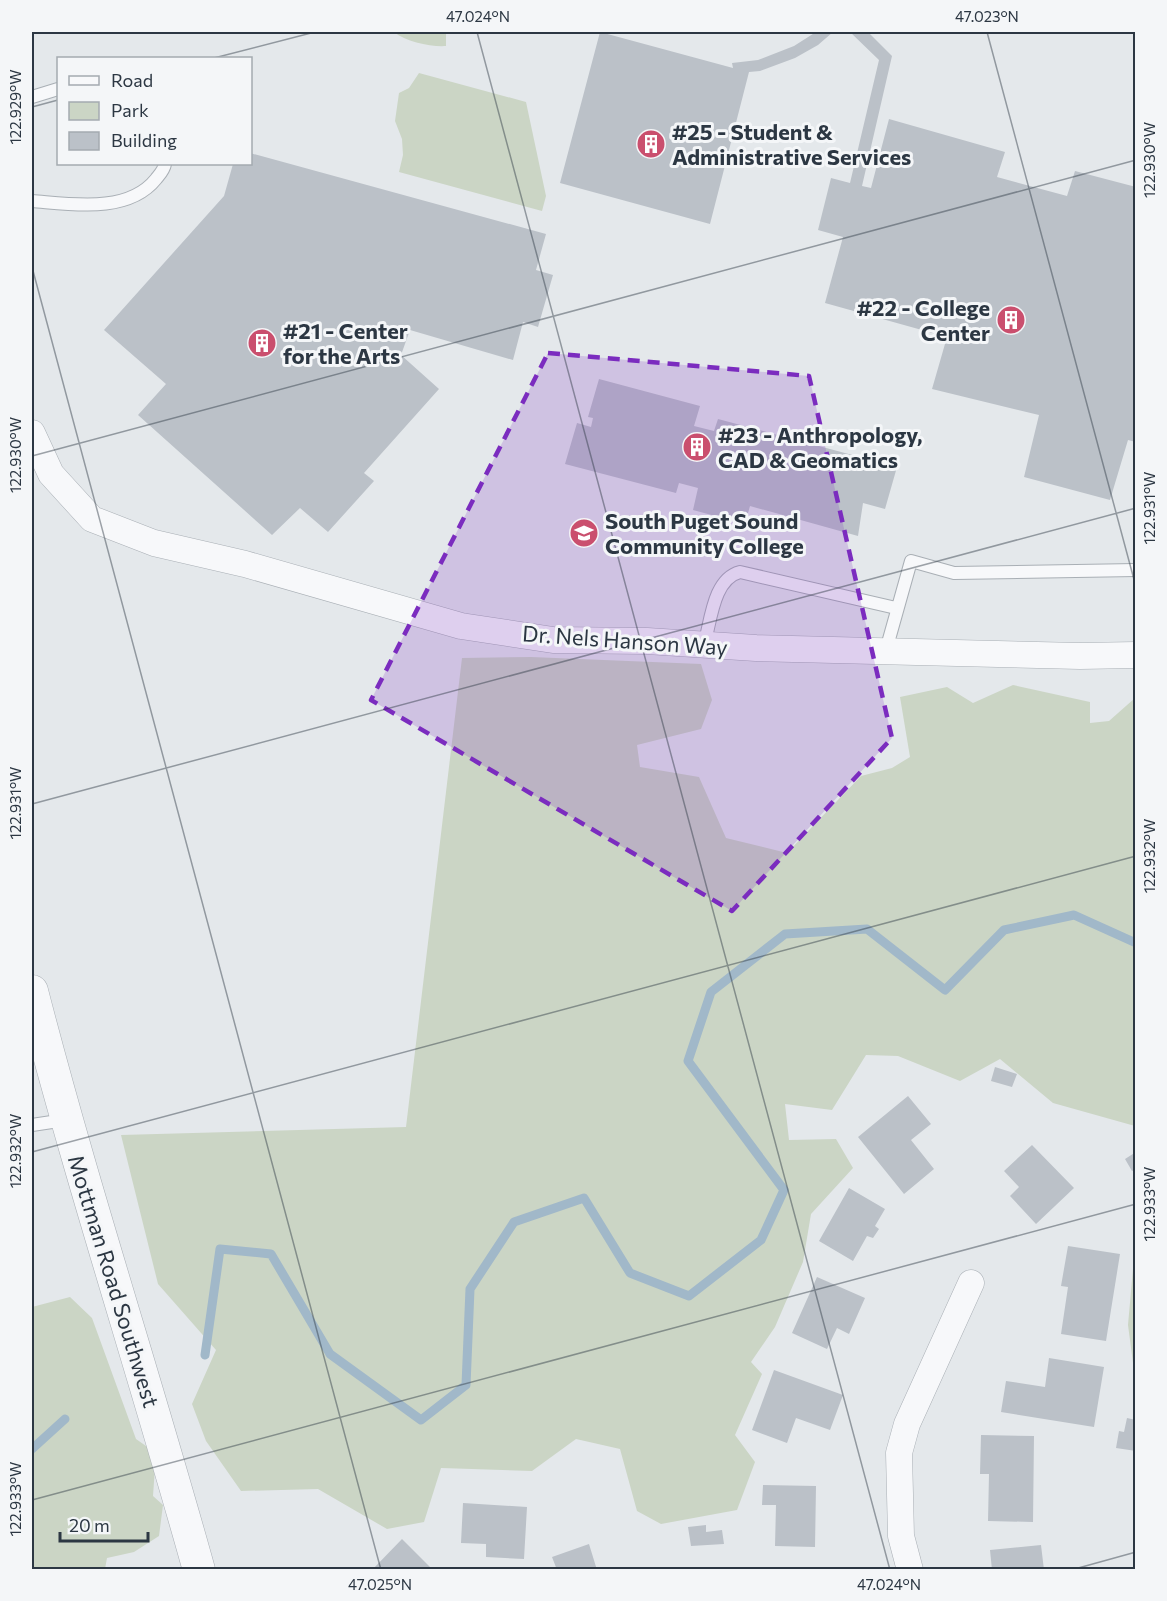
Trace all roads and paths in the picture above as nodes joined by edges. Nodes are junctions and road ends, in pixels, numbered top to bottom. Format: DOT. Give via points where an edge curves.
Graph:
graph roads {
  1 [pos="57,89"];
  2 [pos="32,97"];
  3 [pos="164,165"];
  4 [pos="32,201"];
  5 [pos="32,433"];
  6 [pos="1136,570"];
  7 [pos="896,608"];
  8 [pos="704,645"];
  9 [pos="886,650"];
  10 [pos="1136,655"];
  11 [pos="32,991"];
  12 [pos="65,1120"];
  13 [pos="32,1125"];
  14 [pos="971,1283"];
  15 [pos="199,1569"];
  16 [pos="910,1569"];
  1 -- 2 [label="lane"];
  3 -- 4 [label="lane" via="146,191 121,201"];
  5 -- 8 [label="street, Dr. Nels Hanson Way" via="51,474 93,519 154,543 245,564 461,626 553,640"];
  6 -- 7 [label="lane" via="954,573 911,561"];
  7 -- 8 [label="lane" via="740,572 729,575 721,586"];
  7 -- 9 [label="lane"];
  8 -- 9 [label="street, Dr. Nels Hanson Way"];
  9 -- 10 [label="street, Dr. Nels Hanson Way"];
  11 -- 12 [label="street, Mottman Road Southwest"];
  12 -- 13 [label="lane"];
  12 -- 15 [label="street, Mottman Road Southwest"];
  14 -- 16 [label="street" via="907,1424 899,1453 901,1536"];
}
